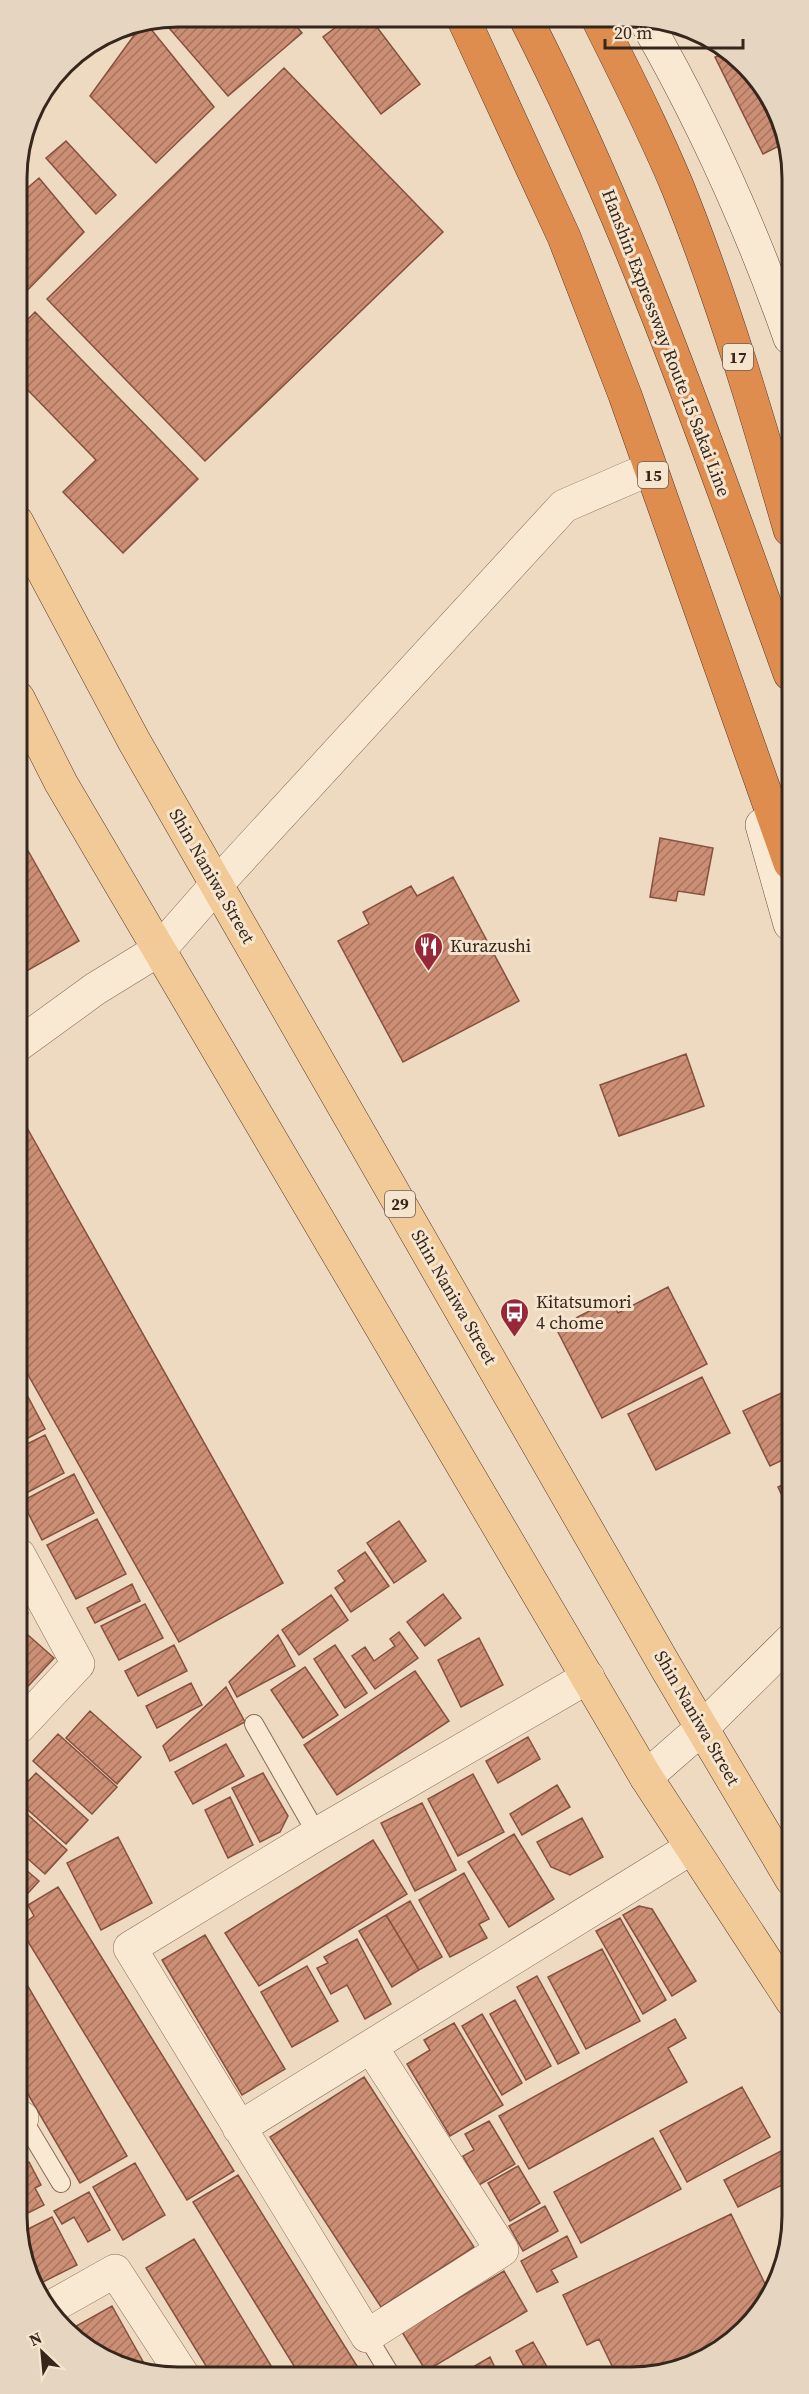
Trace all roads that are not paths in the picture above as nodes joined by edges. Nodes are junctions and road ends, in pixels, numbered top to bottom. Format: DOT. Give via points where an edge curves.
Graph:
graph roads {
  1 [pos="455,27"];
  2 [pos="467,27"];
  3 [pos="530,27"];
  4 [pos="602,27"];
  5 [pos="650,28"];
  6 [pos="782,318"];
  7 [pos="638,474"];
  8 [pos="782,503"];
  9 [pos="27,541"];
  10 [pos="782,652"];
  11 [pos="27,716"];
  12 [pos="782,840"];
  13 [pos="217,884"];
  14 [pos="782,896"];
  15 [pos="160,949"];
  16 [pos="27,1038"];
  17 [pos="27,1570"];
  18 [pos="782,1649"];
  19 [pos="588,1677"];
  20 [pos="27,1718"];
  21 [pos="254,1724"];
  22 [pos="702,1728"];
  23 [pos="646,1777"];
  24 [pos="317,1834"];
  25 [pos="691,1848"];
  26 [pos="782,1863"];
  27 [pos="782,1986"];
  28 [pos="371,2047"];
  29 [pos="27,2127"];
  30 [pos="239,2128"];
  31 [pos="61,2183"];
  32 [pos="56,2304"];
  33 [pos="367,2336"];
  34 [pos="177,2367"];
  35 [pos="386,2367"];
  1 -- 7 [label="street" via="548,235"];
  2 -- 12 [label="highway, 15" via="564,237 625,395"];
  3 -- 10 [label="highway, Hanshin Expressway Route 15 Sakai Line" via="618,215"];
  4 -- 8 [label="highway, 17" via="677,187 717,291"];
  5 -- 6 [label="street" via="729,182"];
  7 -- 13 [label="street" via="564,506"];
  7 -- 14 [label="street" via="731,718"];
  9 -- 13 [label="main road, Shin Naniwa Street / 29" via="134,741"];
  11 -- 15 [label="main road" via="61,783"];
  13 -- 15 [label="street"];
  13 -- 22 [label="main road, Shin Naniwa Street / 29"];
  15 -- 16 [label="street" via="95,989"];
  15 -- 19 [label="main road"];
  17 -- 20 [label="street" via="78,1664"];
  18 -- 22 [label="street"];
  19 -- 23 [label="main road"];
  19 -- 24 [label="street"];
  21 -- 24 [label="lane"];
  22 -- 23 [label="street"];
  22 -- 26 [label="main road, Shin Naniwa Street / 29"];
  23 -- 25 [label="main road"];
  24 -- 30 [label="street" via="130,1948"];
  25 -- 27 [label="main road"];
  25 -- 28 [label="street"];
  28 -- 30 [label="street"];
  28 -- 33 [label="street" via="502,2250"];
  29 -- 31 [label="lane"];
  30 -- 33 [label="street"];
  32 -- 34 [label="street" via="115,2271"];
  33 -- 35 [label="lane"];
}
